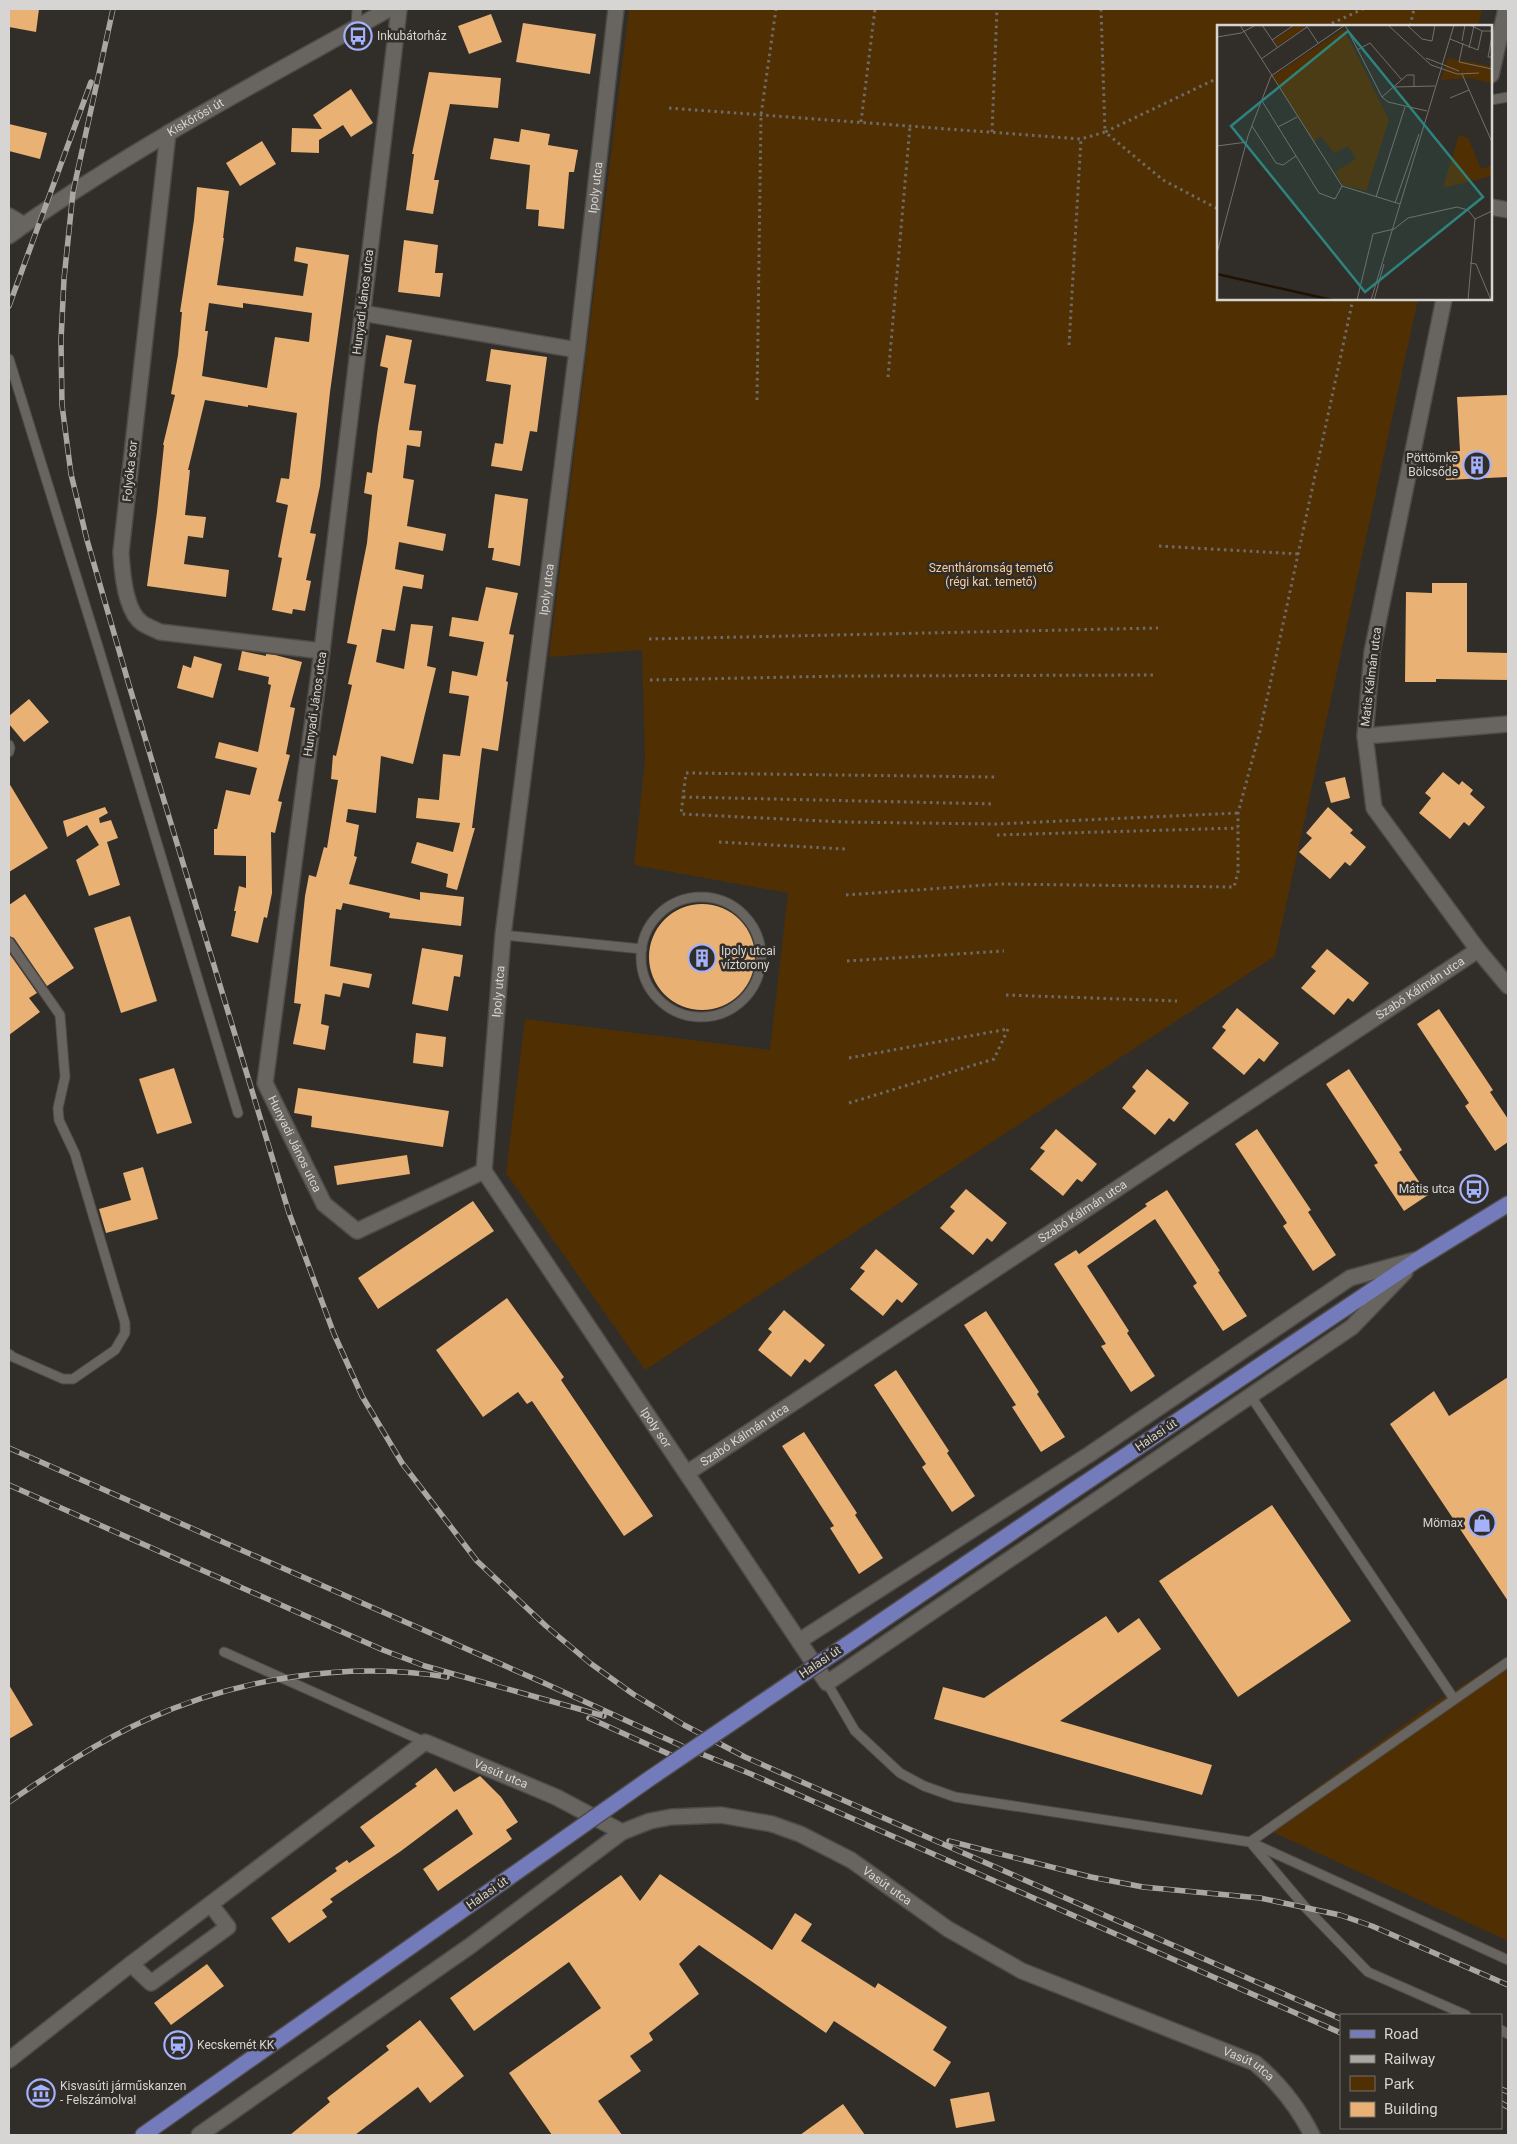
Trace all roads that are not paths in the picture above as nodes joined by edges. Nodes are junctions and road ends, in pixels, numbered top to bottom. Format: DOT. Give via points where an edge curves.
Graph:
graph roads {
  1 [pos="356,9"];
  2 [pos="389,9"];
  3 [pos="399,9"];
  4 [pos="616,9"];
  5 [pos="1506,9"];
  6 [pos="356,27"];
  7 [pos="1492,72"];
  8 [pos="1508,97"];
  9 [pos="1492,100"];
  10 [pos="168,133"];
  11 [pos="1492,207"];
  12 [pos="1508,210"];
  13 [pos="9,216"];
  14 [pos="24,225"];
  15 [pos="9,236"];
  16 [pos="1444,300"];
  17 [pos="362,313"];
  18 [pos="578,350"];
  19 [pos="9,359"];
  20 [pos="322,651"];
  21 [pos="1508,724"];
  22 [pos="1364,736"];
  23 [pos="9,744"];
  24 [pos="9,752"];
  25 [pos="503,935"];
  26 [pos="9,942"];
  27 [pos="642,949"];
  28 [pos="1478,950"];
  29 [pos="1508,986"];
  30 [pos="238,1113"];
  31 [pos="484,1171"];
  32 [pos="1508,1204"];
  33 [pos="1417,1260"];
  34 [pos="9,1354"];
  35 [pos="1250,1396"];
  36 [pos="687,1473"];
  37 [pos="799,1641"];
  38 [pos="224,1652"];
  39 [pos="1508,1662"];
  40 [pos="827,1683"];
  41 [pos="1454,1699"];
  42 [pos="425,1742"];
  43 [pos="622,1832"];
  44 [pos="1250,1842"];
  45 [pos="211,1905"];
  46 [pos="1508,1960"];
  47 [pos="131,1964"];
  48 [pos="1464,2014"];
  49 [pos="9,2060"];
  50 [pos="143,2135"];
  51 [pos="199,2135"];
  52 [pos="1312,2135"];
  1 -- 6 [label="lane"];
  2 -- 6 [label="street, Kiskőrösi út"];
  3 -- 17 [label="street, Hunyadi János utca"];
  4 -- 18 [label="street, Ipoly utca"];
  5 -- 7 [label="street"];
  6 -- 10 [label="street, Kiskőrösi út"];
  8 -- 9 [label="lane"];
  10 -- 14 [label="street, Kiskőrösi út"];
  10 -- 20 [label="street, Folyóka sor" via="121,552 123,580 140,622 160,632"];
  11 -- 12 [label="street"];
  13 -- 14 [label="street"];
  14 -- 15 [label="street, Kiskőrösi út"];
  16 -- 22 [label="street, Matis Kálmán utca" via="1372,652"];
  17 -- 18 [label="street"];
  17 -- 20 [label="street, Hunyadi János utca"];
  18 -- 25 [label="street, Ipoly utca"];
  19 -- 30 [label="lane"];
  20 -- 31 [label="street, Hunyadi János utca" via="264,1083 324,1204 357,1231"];
  21 -- 22 [label="street"];
  22 -- 28 [label="street, Matis Kálmán utca" via="1374,808"];
  23 -- 24 [label="lane"];
  25 -- 27 [label="lane"];
  25 -- 31 [label="street, Ipoly utca"];
  26 -- 34 [label="lane" via="60,1015 65,1077 58,1108 59,1120 75,1154 125,1323 125,1333 115,1350 73,1379 63,1379"];
  27 -- 27 [label="lane" via="642,967 657,997 675,1011 696,1017 718,1014 738,1004 753,988 760,966 760,944 750,923 733,907 712,899 689,899 668,908 652,924"];
  28 -- 29 [label="street, Matis Kálmán utca"];
  28 -- 36 [label="street, Szabó Kálmán utca"];
  31 -- 36 [label="street, Ipoly sor"];
  32 -- 33 [label="main road, Halasi út"];
  33 -- 35 [label="street" via="1352,1327"];
  33 -- 37 [label="street" via="1350,1278 1090,1454"];
  33 -- 50 [label="main road, Halasi út, bridge" via="649,1779"];
  35 -- 40 [label="street"];
  35 -- 41 [label="lane"];
  36 -- 37 [label="street, Ipoly sor"];
  37 -- 40 [label="street, Ipoly sor"];
  38 -- 42 [label="lane"];
  39 -- 41 [label="lane"];
  40 -- 44 [label="lane" via="855,1731 900,1773 924,1786 954,1797"];
  41 -- 44 [label="lane"];
  42 -- 43 [label="street, Vasút utca" via="556,1796"];
  42 -- 45 [label="street"];
  43 -- 51 [label="street" via="470,1946"];
  43 -- 52 [label="street, Vasút utca" via="671,1817 721,1815 772,1824 800,1834 851,1860 948,1929 1022,1971 1255,2063 1273,2078 1302,2115"];
  44 -- 46 [label="lane"];
  44 -- 48 [label="lane" via="1368,1972"];
  45 -- 47 [label="street"];
  45 -- 47 [label="street" via="228,1927 220,1933 151,1983"];
  47 -- 49 [label="street"];
}
